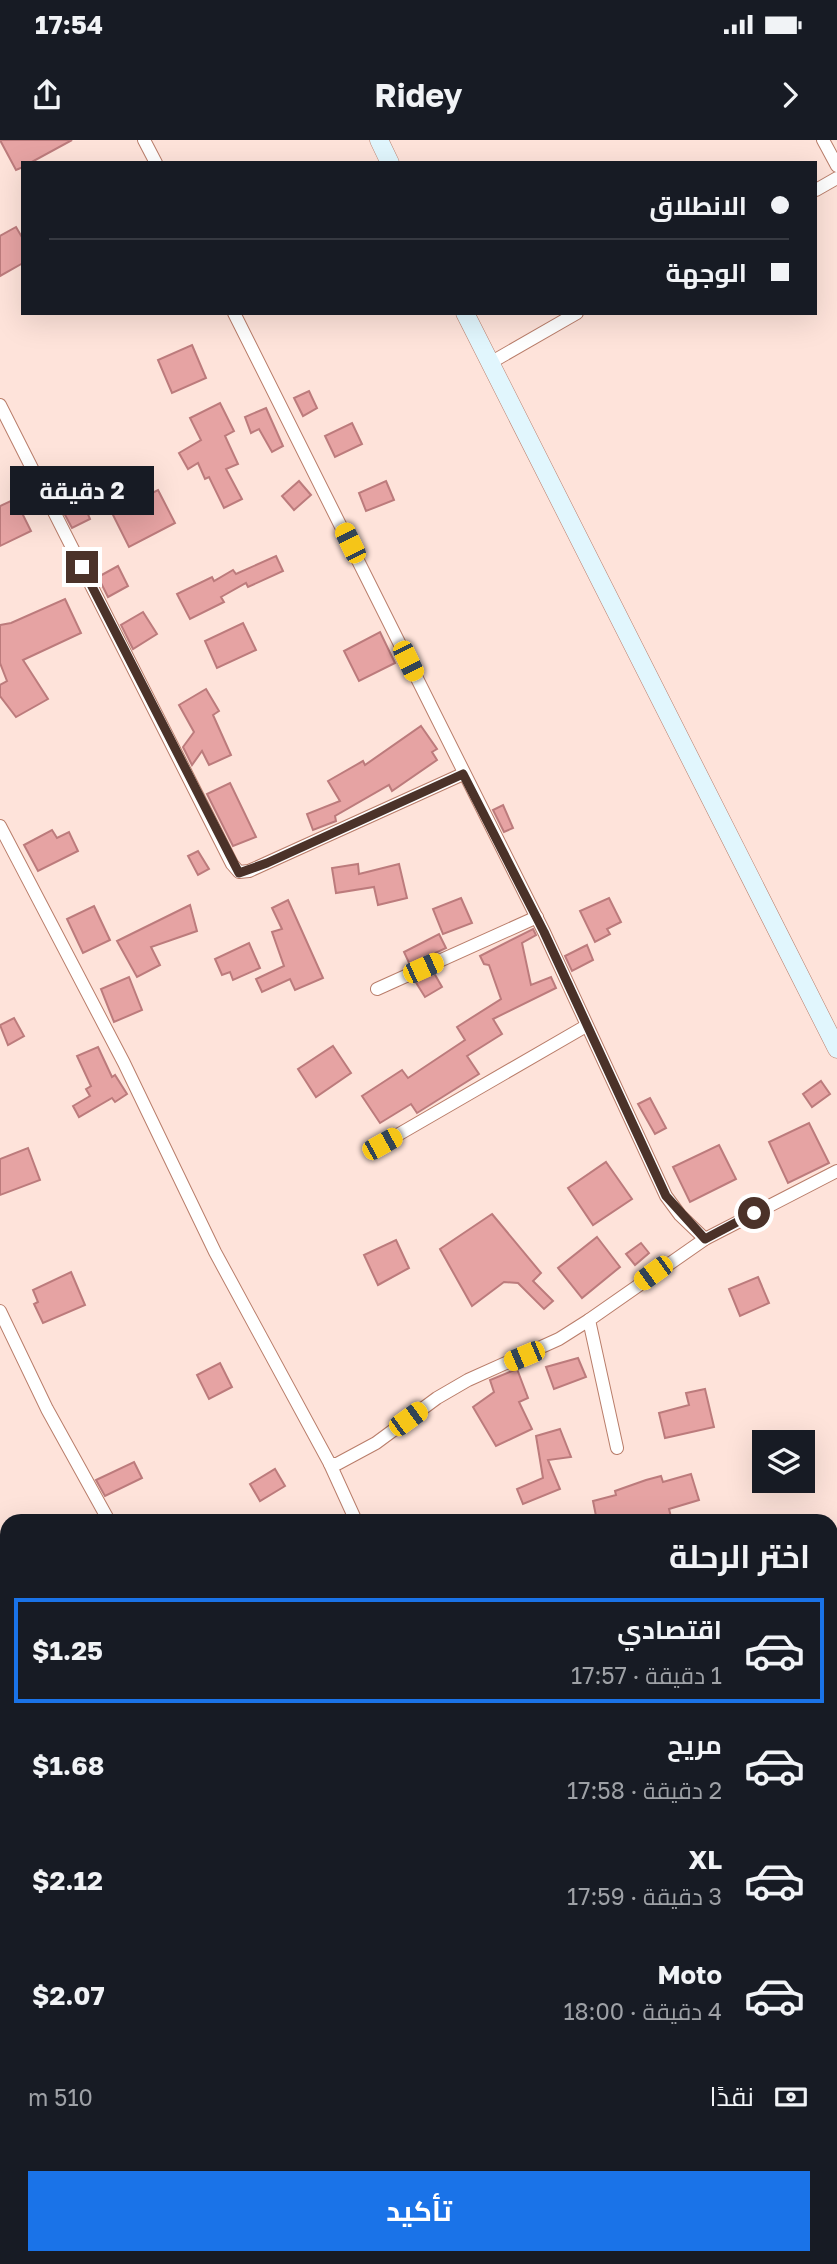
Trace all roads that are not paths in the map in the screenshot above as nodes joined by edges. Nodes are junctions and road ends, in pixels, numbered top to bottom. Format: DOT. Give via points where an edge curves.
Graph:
graph roads {
  1 [pos="144,140"];
  2 [pos="379,140"];
  3 [pos="823,140"];
  4 [pos="155,161"];
  5 [pos="389,161"];
  6 [pos="837,166"];
  7 [pos="837,178"];
  8 [pos="817,189"];
  9 [pos="235,315"];
  10 [pos="466,315"];
  11 [pos="574,315"];
  12 [pos="490,363"];
  13 [pos="0,405"];
  14 [pos="463,774"];
  15 [pos="0,826"];
  16 [pos="537,917"];
  17 [pos="377,989"];
  18 [pos="586,1026"];
  19 [pos="837,1049"];
  20 [pos="382,1144"];
  21 [pos="837,1171"];
  22 [pos="705,1239"];
  23 [pos="0,1311"];
  24 [pos="589,1320"];
  25 [pos="617,1448"];
  26 [pos="330,1464"];
  27 [pos="105,1514"];
  28 [pos="353,1514"];
  1 -- 4 [label="street"];
  2 -- 5 [label="street"];
  3 -- 6 [label="street"];
  7 -- 8 [label="street"];
  9 -- 14 [label="street"];
  10 -- 12 [label="street"];
  11 -- 12 [label="street"];
  12 -- 19 [label="street"];
  13 -- 14 [label="street" via="239,873"];
  14 -- 16 [label="street"];
  15 -- 26 [label="street" via="124,1063 215,1252"];
  16 -- 17 [label="street"];
  16 -- 18 [label="street"];
  18 -- 20 [label="street"];
  18 -- 22 [label="street" via="666,1196"];
  21 -- 22 [label="street"];
  22 -- 24 [label="street"];
  23 -- 27 [label="street"];
  24 -- 25 [label="street"];
  24 -- 26 [label="street" via="559,1339 468,1380 376,1443"];
  26 -- 28 [label="street"];
}
